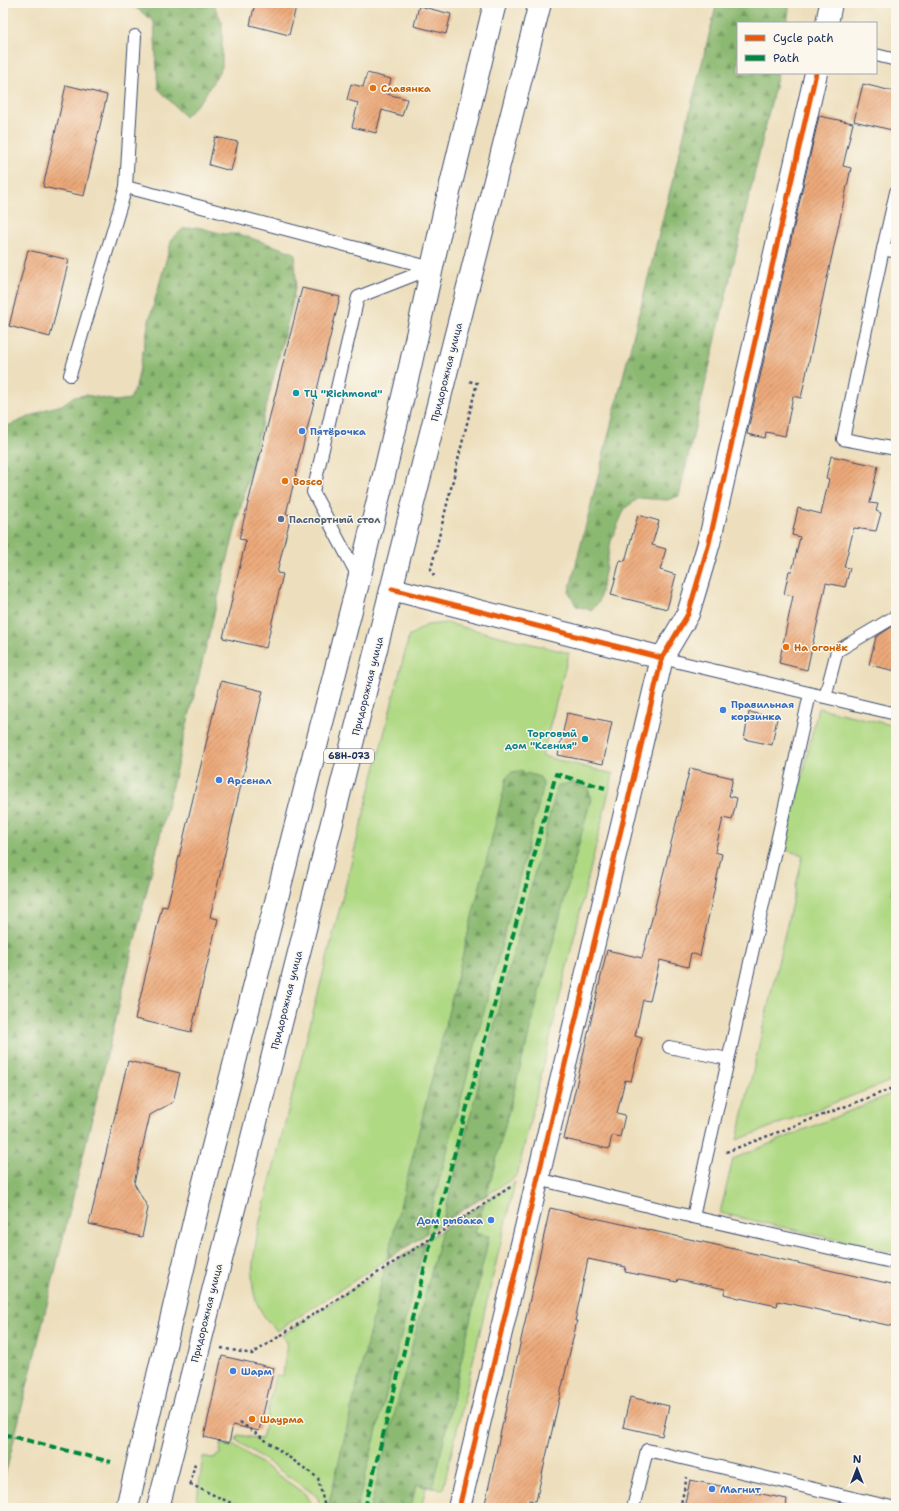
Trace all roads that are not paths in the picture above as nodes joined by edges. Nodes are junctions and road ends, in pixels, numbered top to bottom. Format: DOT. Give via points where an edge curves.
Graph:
graph roads {
  1 [pos="495,3"];
  2 [pos="540,3"];
  3 [pos="832,3"];
  4 [pos="827,22"];
  5 [pos="135,36"];
  6 [pos="877,55"];
  7 [pos="896,60"];
  8 [pos="816,74"];
  9 [pos="126,187"];
  10 [pos="896,192"];
  11 [pos="883,249"];
  12 [pos="896,252"];
  13 [pos="432,268"];
  14 [pos="70,375"];
  15 [pos="896,449"];
  16 [pos="359,578"];
  17 [pos="392,588"];
  18 [pos="896,616"];
  19 [pos="662,658"];
  20 [pos="810,694"];
  21 [pos="824,697"];
  22 [pos="896,714"];
  23 [pos="669,1047"];
  24 [pos="728,1059"];
  25 [pos="538,1179"];
  26 [pos="693,1217"];
  27 [pos="896,1263"];
  28 [pos="127,1508"];
  29 [pos="158,1508"];
  30 [pos="459,1508"];
  31 [pos="633,1508"];
  32 [pos="896,1508"];
  1 -- 13 [label="main road, 68Н-073"];
  2 -- 17 [label="main road, Придорожная улица / 68Н-073"];
  3 -- 4 [label="main road"];
  5 -- 9 [label="lane"];
  6 -- 7 [label="lane"];
  8 -- 19 [label="main road" via="709,543 688,614"];
  9 -- 13 [label="lane"];
  9 -- 14 [label="lane"];
  10 -- 11 [label="lane"];
  11 -- 12 [label="lane"];
  11 -- 15 [label="lane" via="843,439"];
  13 -- 16 [label="main road, 68Н-073"];
  13 -- 16 [label="lane" via="358,297 313,492"];
  16 -- 28 [label="main road, 68Н-073" via="197,1210"];
  17 -- 19 [label="main road"];
  17 -- 29 [label="main road, Придорожная улица / 68Н-073"];
  18 -- 21 [label="lane" via="837,651"];
  19 -- 20 [label="lane"];
  19 -- 25 [label="main road"];
  20 -- 21 [label="lane"];
  20 -- 24 [label="lane"];
  21 -- 22 [label="lane"];
  23 -- 24 [label="lane"];
  24 -- 26 [label="lane"];
  25 -- 26 [label="lane"];
  25 -- 30 [label="main road"];
  26 -- 27 [label="lane"];
  31 -- 32 [label="lane" via="647,1450"];
}
